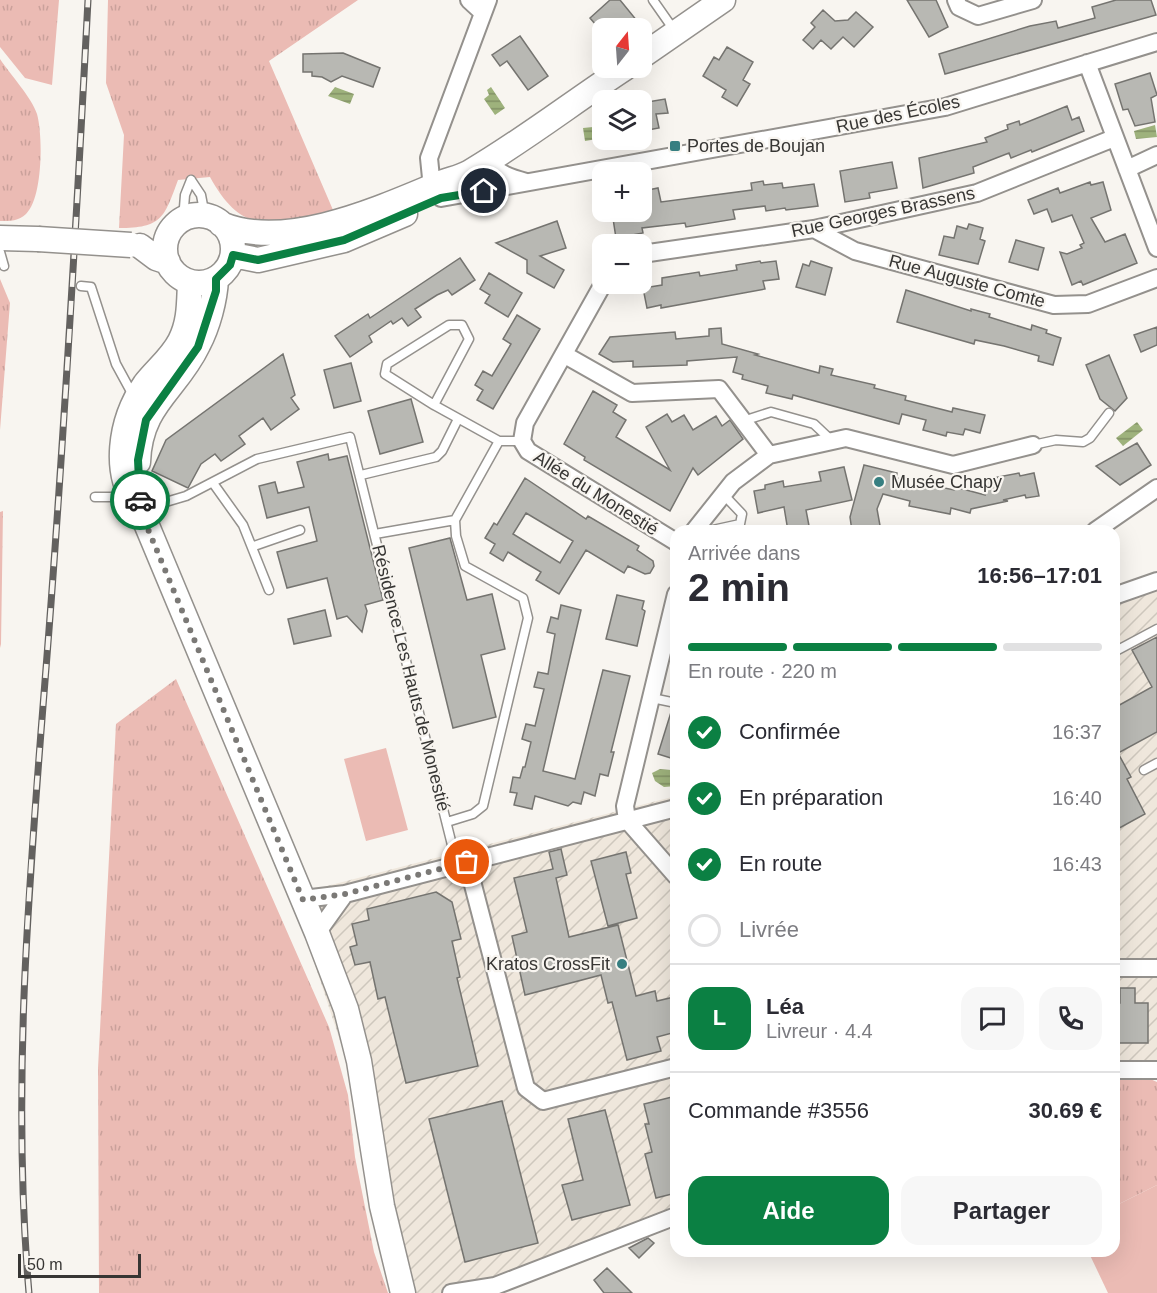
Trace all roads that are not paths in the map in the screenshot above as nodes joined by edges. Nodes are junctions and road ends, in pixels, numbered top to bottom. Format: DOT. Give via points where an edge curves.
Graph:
graph roads {
  1 [pos="469,0"];
  2 [pos="653,0"];
  3 [pos="723,0"];
  4 [pos="956,0"];
  5 [pos="1033,0"];
  6 [pos="485,6"];
  7 [pos="676,33"];
  8 [pos="1157,42"];
  9 [pos="652,49"];
  10 [pos="1087,63"];
  11 [pos="609,78"];
  12 [pos="1114,138"];
  13 [pos="1157,155"];
  14 [pos="1127,169"];
  15 [pos="456,177"];
  16 [pos="527,182"];
  17 [pos="195,223"];
  18 [pos="814,229"];
  19 [pos="0,238"];
  20 [pos="136,246"];
  21 [pos="1157,248"];
  22 [pos="0,252"];
  23 [pos="652,253"];
  24 [pos="233,255"];
  25 [pos="168,262"];
  26 [pos="4,266"];
  27 [pos="1157,278"];
  28 [pos="216,279"];
  29 [pos="190,282"];
  30 [pos="81,286"];
  31 [pos="598,294"];
  32 [pos="565,355"];
  33 [pos="136,400"];
  34 [pos="434,405"];
  35 [pos="1108,413"];
  36 [pos="458,419"];
  37 [pos="743,421"];
  38 [pos="499,441"];
  39 [pos="522,441"];
  40 [pos="832,441"];
  41 [pos="1033,445"];
  42 [pos="769,455"];
  43 [pos="361,475"];
  44 [pos="213,483"];
  45 [pos="1157,488"];
  46 [pos="723,494"];
  47 [pos="95,496"];
  48 [pos="135,504"];
  49 [pos="455,520"];
  50 [pos="699,525"];
  51 [pos="735,525"];
  52 [pos="1104,525"];
  53 [pos="300,530"];
  54 [pos="375,534"];
  55 [pos="670,538"];
  56 [pos="254,546"];
  57 [pos="1157,581"];
  58 [pos="269,590"];
  59 [pos="1120,594"];
  60 [pos="670,620"];
  61 [pos="1157,629"];
  62 [pos="1120,649"];
  63 [pos="652,698"];
  64 [pos="670,702"];
  65 [pos="1157,763"];
  66 [pos="1144,770"];
  67 [pos="670,809"];
  68 [pos="627,820"];
  69 [pos="447,822"];
  70 [pos="462,863"];
  71 [pos="670,869"];
  72 [pos="345,894"];
  73 [pos="303,900"];
  74 [pos="317,933"];
  75 [pos="1120,968"];
  76 [pos="1157,968"];
  77 [pos="670,1068"];
  78 [pos="1120,1070"];
  79 [pos="1157,1070"];
  80 [pos="670,1218"];
  81 [pos="403,1293"];
  82 [pos="451,1293"];
  1 -- 6 [label="street"];
  2 -- 7 [label="lane"];
  3 -- 7 [label="street"];
  4 -- 5 [label="street" via="959,7 978,16"];
  6 -- 15 [label="street"];
  7 -- 9 [label="street"];
  8 -- 10 [label="street, Rue des Écoles"];
  10 -- 12 [label="street"];
  10 -- 16 [label="street, Rue des Écoles" via="945,106"];
  11 -- 15 [label="street"];
  12 -- 14 [label="street"];
  12 -- 18 [label="street, Rue Georges Brassens" via="977,193"];
  13 -- 14 [label="street"];
  14 -- 21 [label="street"];
  15 -- 16 [label="street, Rue des Écoles"];
  15 -- 16 [label="street" via="493,167 508,177"];
  15 -- 17 [label="street" via="385,206 306,229 256,234"];
  15 -- 24 [label="street" via="344,240 258,260"];
  17 -- 20 [label="street"];
  17 -- 24 [label="street" via="233,244"];
  17 -- 25 [label="street" via="166,243"];
  18 -- 23 [label="street, Rue Georges Brassens"];
  18 -- 27 [label="street, Rue Auguste Comte" via="855,251 1054,305 1088,304"];
  19 -- 20 [label="street, bridge"];
  20 -- 25 [label="street"];
  22 -- 26 [label="lane"];
  24 -- 28 [label="street" via="230,265"];
  25 -- 29 [label="street" via="181,278"];
  28 -- 29 [label="street"];
  28 -- 48 [label="street" via="216,291 198,347 146,420"];
  29 -- 33 [label="street" via="187,326 179,343"];
  30 -- 33 [label="lane" via="91,287 116,364"];
  31 -- 32 [label="street, Allée du Monestié"];
  32 -- 37 [label="street" via="632,393 719,389"];
  32 -- 39 [label="street, Allée du Monestié" via="525,423"];
  33 -- 48 [label="street" via="126,427 122,460 124,484"];
  34 -- 34 [label="lane" via="469,339 462,325 449,325 387,364 385,374"];
  34 -- 36 [label="lane"];
  35 -- 41 [label="lane" via="1083,442 1056,440"];
  36 -- 38 [label="lane"];
  36 -- 43 [label="lane" via="436,457"];
  37 -- 40 [label="lane" via="771,412 814,424"];
  37 -- 42 [label="street"];
  38 -- 39 [label="lane"];
  38 -- 49 [label="lane"];
  39 -- 55 [label="street, Allée du Monestié" via="528,451"];
  40 -- 41 [label="street" via="846,438 952,465"];
  40 -- 42 [label="street"];
  42 -- 46 [label="street"];
  43 -- 44 [label="lane, Résidence Les Hauts de Monestié" via="350,437 258,459"];
  43 -- 54 [label="lane, Résidence Les Hauts de Monestié"];
  44 -- 48 [label="lane, Résidence Les Hauts de Monestié" via="186,496"];
  44 -- 56 [label="lane"];
  45 -- 52 [label="street"];
  46 -- 50 [label="street"];
  46 -- 51 [label="lane" via="742,514 740,524"];
  47 -- 48 [label="lane"];
  48 -- 73 [label="street"];
  49 -- 54 [label="lane, Résidence Les Hauts de Monestié"];
  49 -- 69 [label="lane, Résidence Les Hauts de Monestié" via="465,566 523,598 528,618 483,806 473,814"];
  53 -- 56 [label="lane"];
  54 -- 69 [label="lane, Résidence Les Hauts de Monestié"];
  56 -- 58 [label="lane"];
  57 -- 59 [label="street"];
  60 -- 63 [label="street"];
  61 -- 62 [label="lane"];
  63 -- 64 [label="lane"];
  63 -- 68 [label="street" via="625,806"];
  65 -- 66 [label="lane"];
  67 -- 68 [label="street"];
  68 -- 70 [label="street"];
  68 -- 71 [label="street"];
  69 -- 70 [label="lane, Résidence Les Hauts de Monestié"];
  70 -- 72 [label="street"];
  70 -- 77 [label="street" via="526,1088 543,1101"];
  72 -- 73 [label="street"];
  72 -- 74 [label="street"];
  73 -- 74 [label="street"];
  74 -- 81 [label="street" via="346,1009 359,1061 380,1195"];
  75 -- 76 [label="street"];
  78 -- 79 [label="street"];
  80 -- 82 [label="street" via="495,1286"];
}
